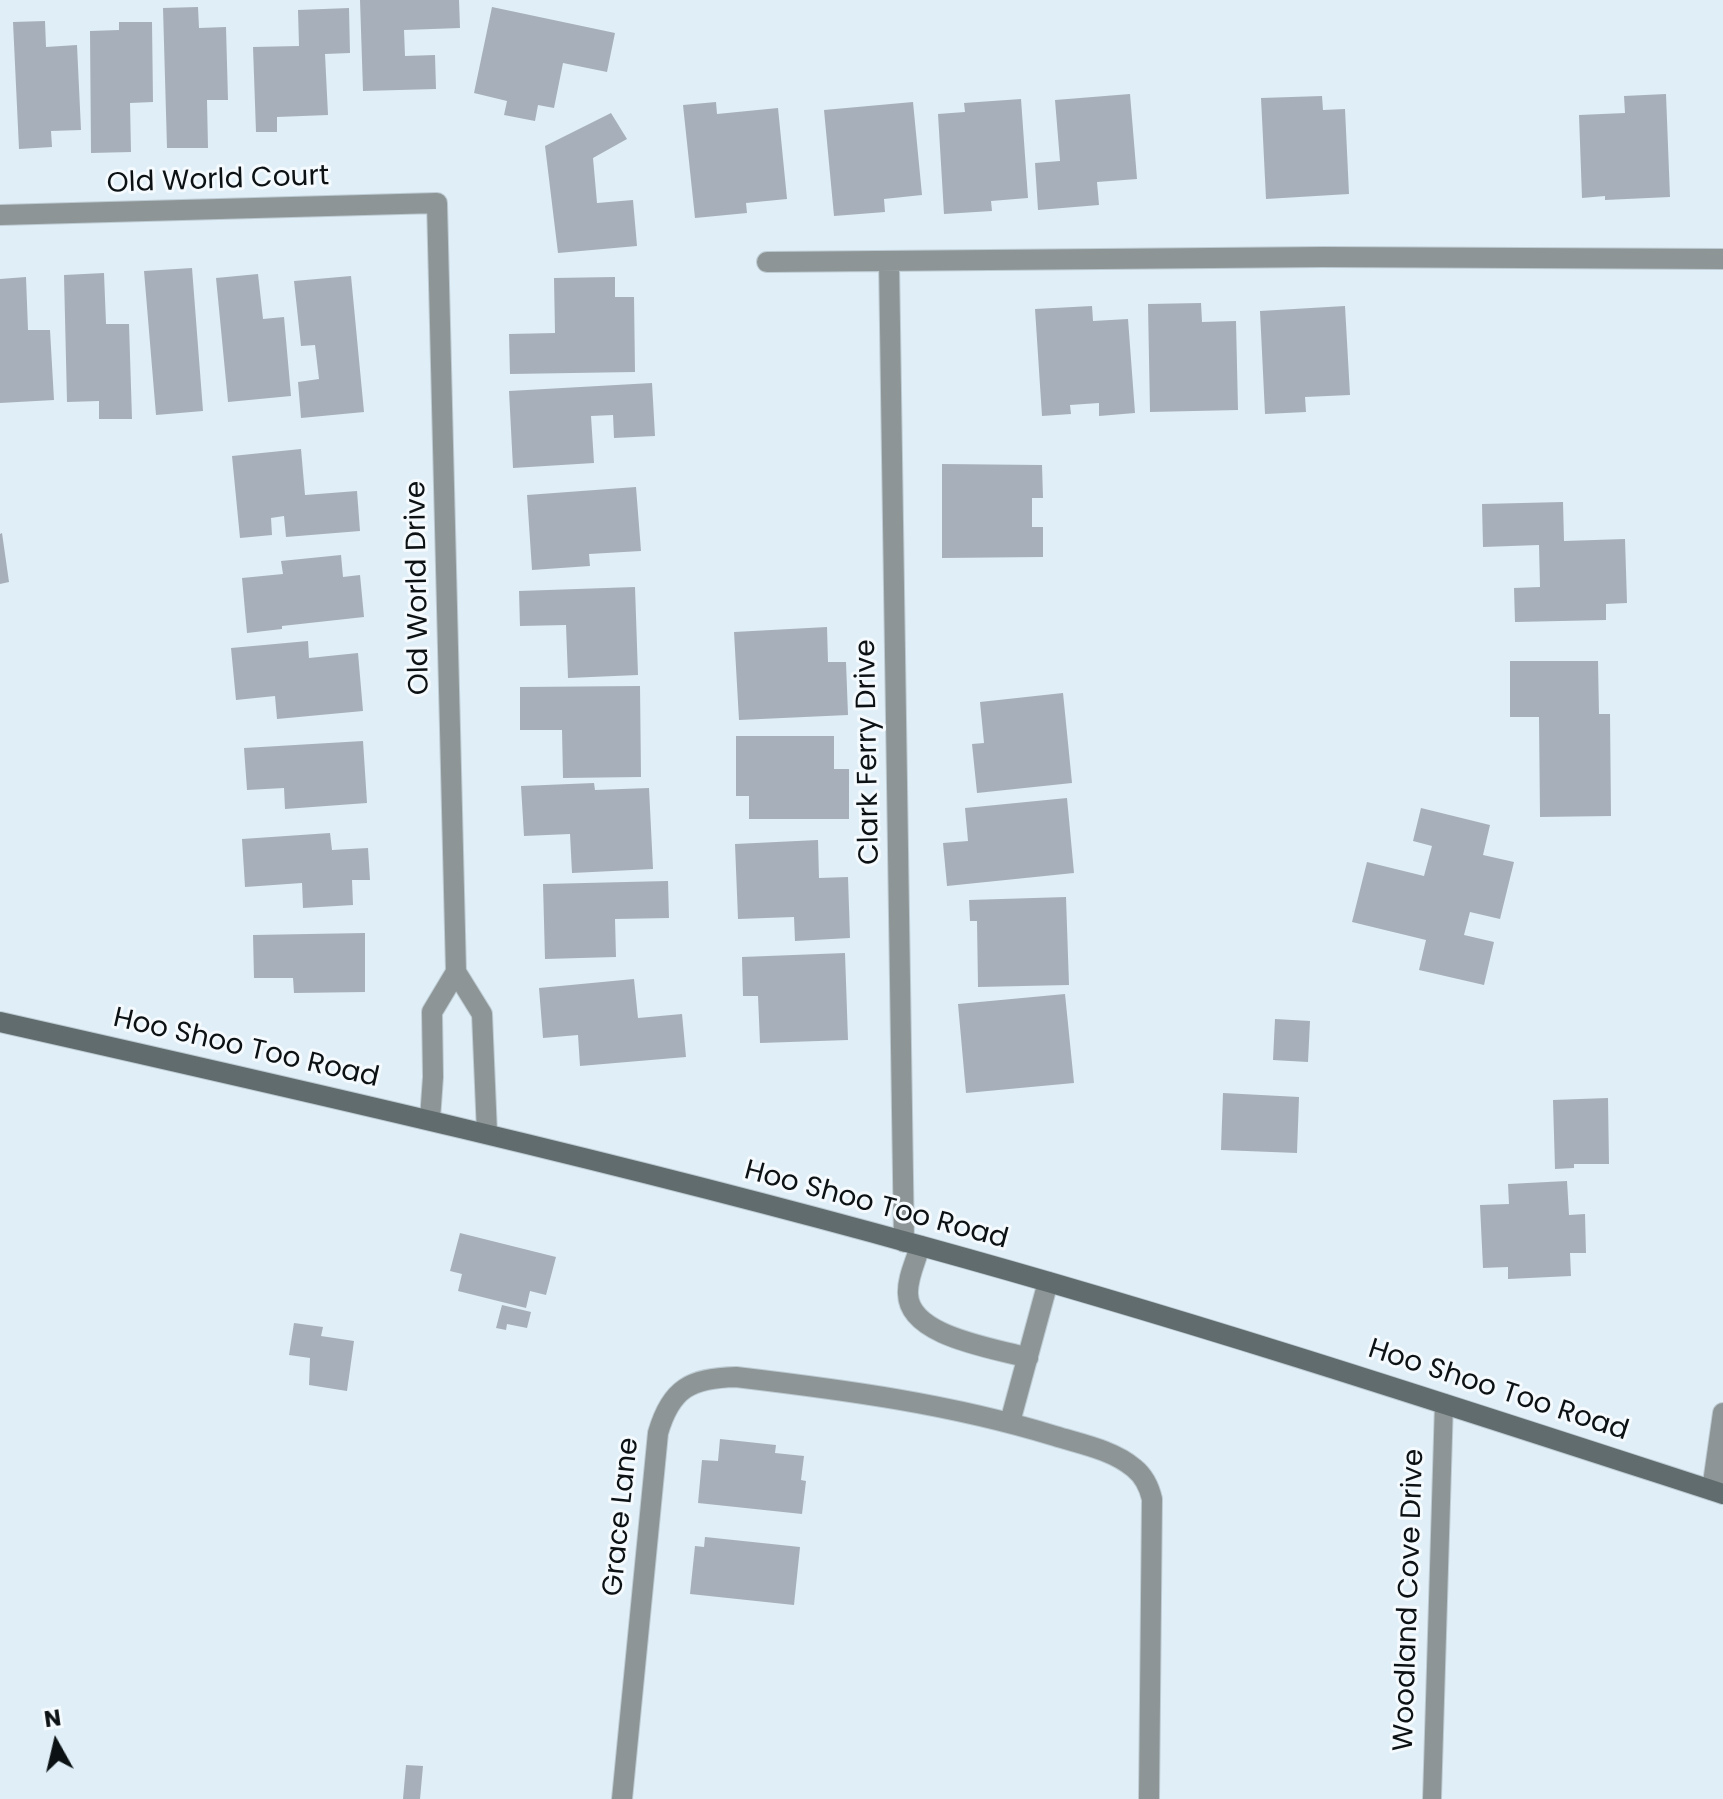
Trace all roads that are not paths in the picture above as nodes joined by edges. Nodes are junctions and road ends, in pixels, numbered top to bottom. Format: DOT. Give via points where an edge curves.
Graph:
graph roads {
  1 [pos="437,203"];
  2 [pos="0,215"];
  3 [pos="1723,259"];
  4 [pos="889,261"];
  5 [pos="767,262"];
  6 [pos="456,972"];
  7 [pos="0,1022"];
  8 [pos="430,1119"];
  9 [pos="487,1133"];
  10 [pos="912,1244"];
  11 [pos="1048,1282"];
  12 [pos="1028,1358"];
  13 [pos="1444,1403"];
  14 [pos="1723,1413"];
  15 [pos="1010,1422"];
  16 [pos="1718,1492"];
  17 [pos="622,1799"];
  18 [pos="1149,1799"];
  19 [pos="1432,1799"];
  1 -- 2 [label="street, Old World Court"];
  1 -- 6 [label="street, Old World Drive"];
  3 -- 4 [label="street"];
  4 -- 5 [label="street"];
  4 -- 10 [label="street, Clark Ferry Drive"];
  6 -- 8 [label="street" via="432,1012"];
  6 -- 9 [label="street" via="482,1014"];
  7 -- 8 [label="street, Hoo Shoo Too Road"];
  8 -- 9 [label="street, Hoo Shoo Too Road"];
  9 -- 10 [label="street, Hoo Shoo Too Road"];
  10 -- 11 [label="street, Hoo Shoo Too Road"];
  10 -- 12 [label="street, Clark Ferry Drive" via="907,1292 916,1316 938,1331"];
  11 -- 12 [label="street"];
  11 -- 13 [label="street, Hoo Shoo Too Road"];
  12 -- 15 [label="street"];
  13 -- 16 [label="street, Hoo Shoo Too Road"];
  13 -- 19 [label="lane, Woodland Cove Drive"];
  14 -- 16 [label="street"];
  15 -- 17 [label="street, Grace Lane" via="915,1400 736,1377 713,1377 681,1390 658,1433"];
  15 -- 18 [label="street, Grace Lane" via="1118,1457 1148,1483 1153,1523"];
}
